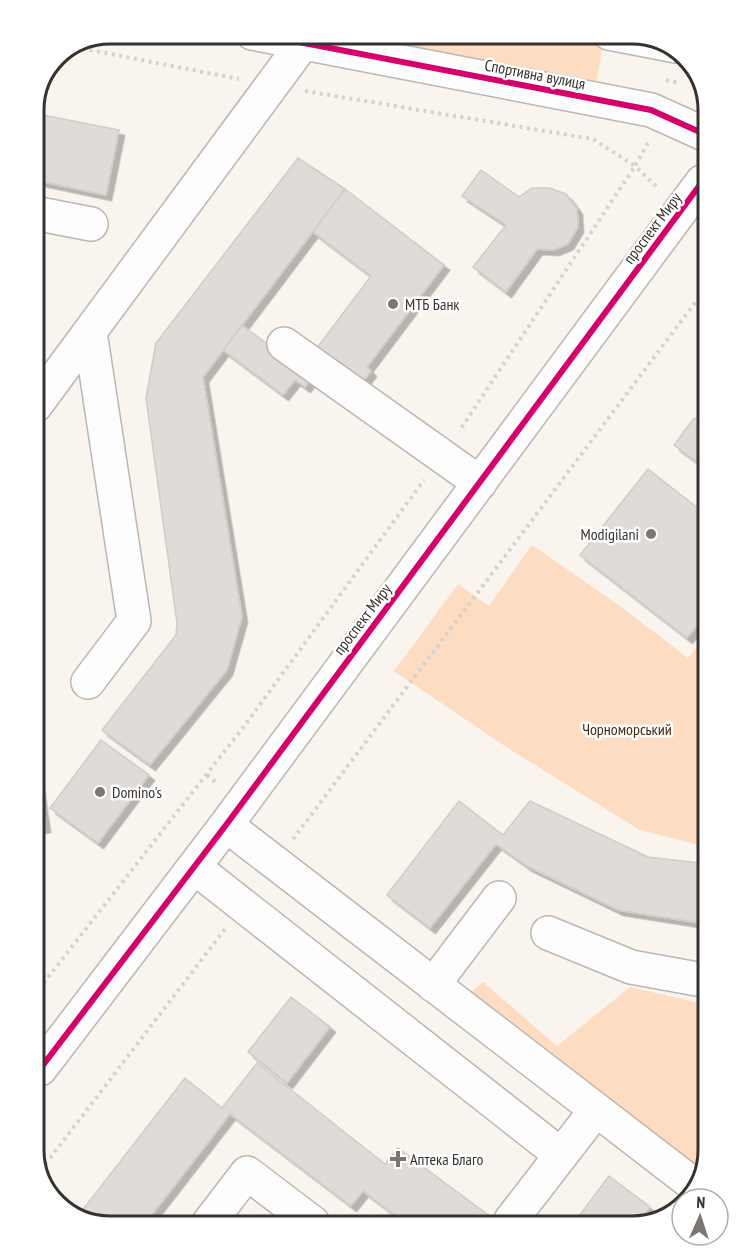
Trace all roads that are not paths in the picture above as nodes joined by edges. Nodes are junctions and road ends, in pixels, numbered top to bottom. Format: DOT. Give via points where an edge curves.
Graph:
graph roads {
  1 [pos="302,44"];
  2 [pos="308,44"];
  3 [pos="698,131"];
  4 [pos="698,187"];
  5 [pos="44,215"];
  6 [pos="91,225"];
  7 [pos="90,332"];
  8 [pos="284,344"];
  9 [pos="44,394"];
  10 [pos="480,483"];
  11 [pos="88,682"];
  12 [pos="226,825"];
  13 [pos="194,867"];
  14 [pos="499,898"];
  15 [pos="548,933"];
  16 [pos="698,979"];
  17 [pos="434,985"];
  18 [pos="44,1064"];
  19 [pos="596,1110"];
  20 [pos="561,1155"];
  21 [pos="690,1182"];
  22 [pos="215,1215"];
  23 [pos="303,1215"];
  24 [pos="514,1216"];
  1 -- 7 [label="street"];
  2 -- 3 [label="street, Спортивна вулиця" via="651,110"];
  4 -- 10 [label="street, проспект Миру"];
  5 -- 6 [label="street"];
  7 -- 9 [label="street"];
  7 -- 11 [label="street" via="134,621"];
  8 -- 10 [label="street"];
  10 -- 12 [label="street, проспект Миру"];
  12 -- 13 [label="street, проспект Миру"];
  12 -- 17 [label="street"];
  13 -- 18 [label="street, проспект Миру"];
  13 -- 20 [label="street"];
  14 -- 17 [label="street"];
  15 -- 16 [label="street" via="631,967"];
  17 -- 19 [label="street"];
  19 -- 20 [label="street"];
  19 -- 21 [label="street"];
  20 -- 24 [label="street"];
  22 -- 23 [label="street" via="247,1173"];
}
